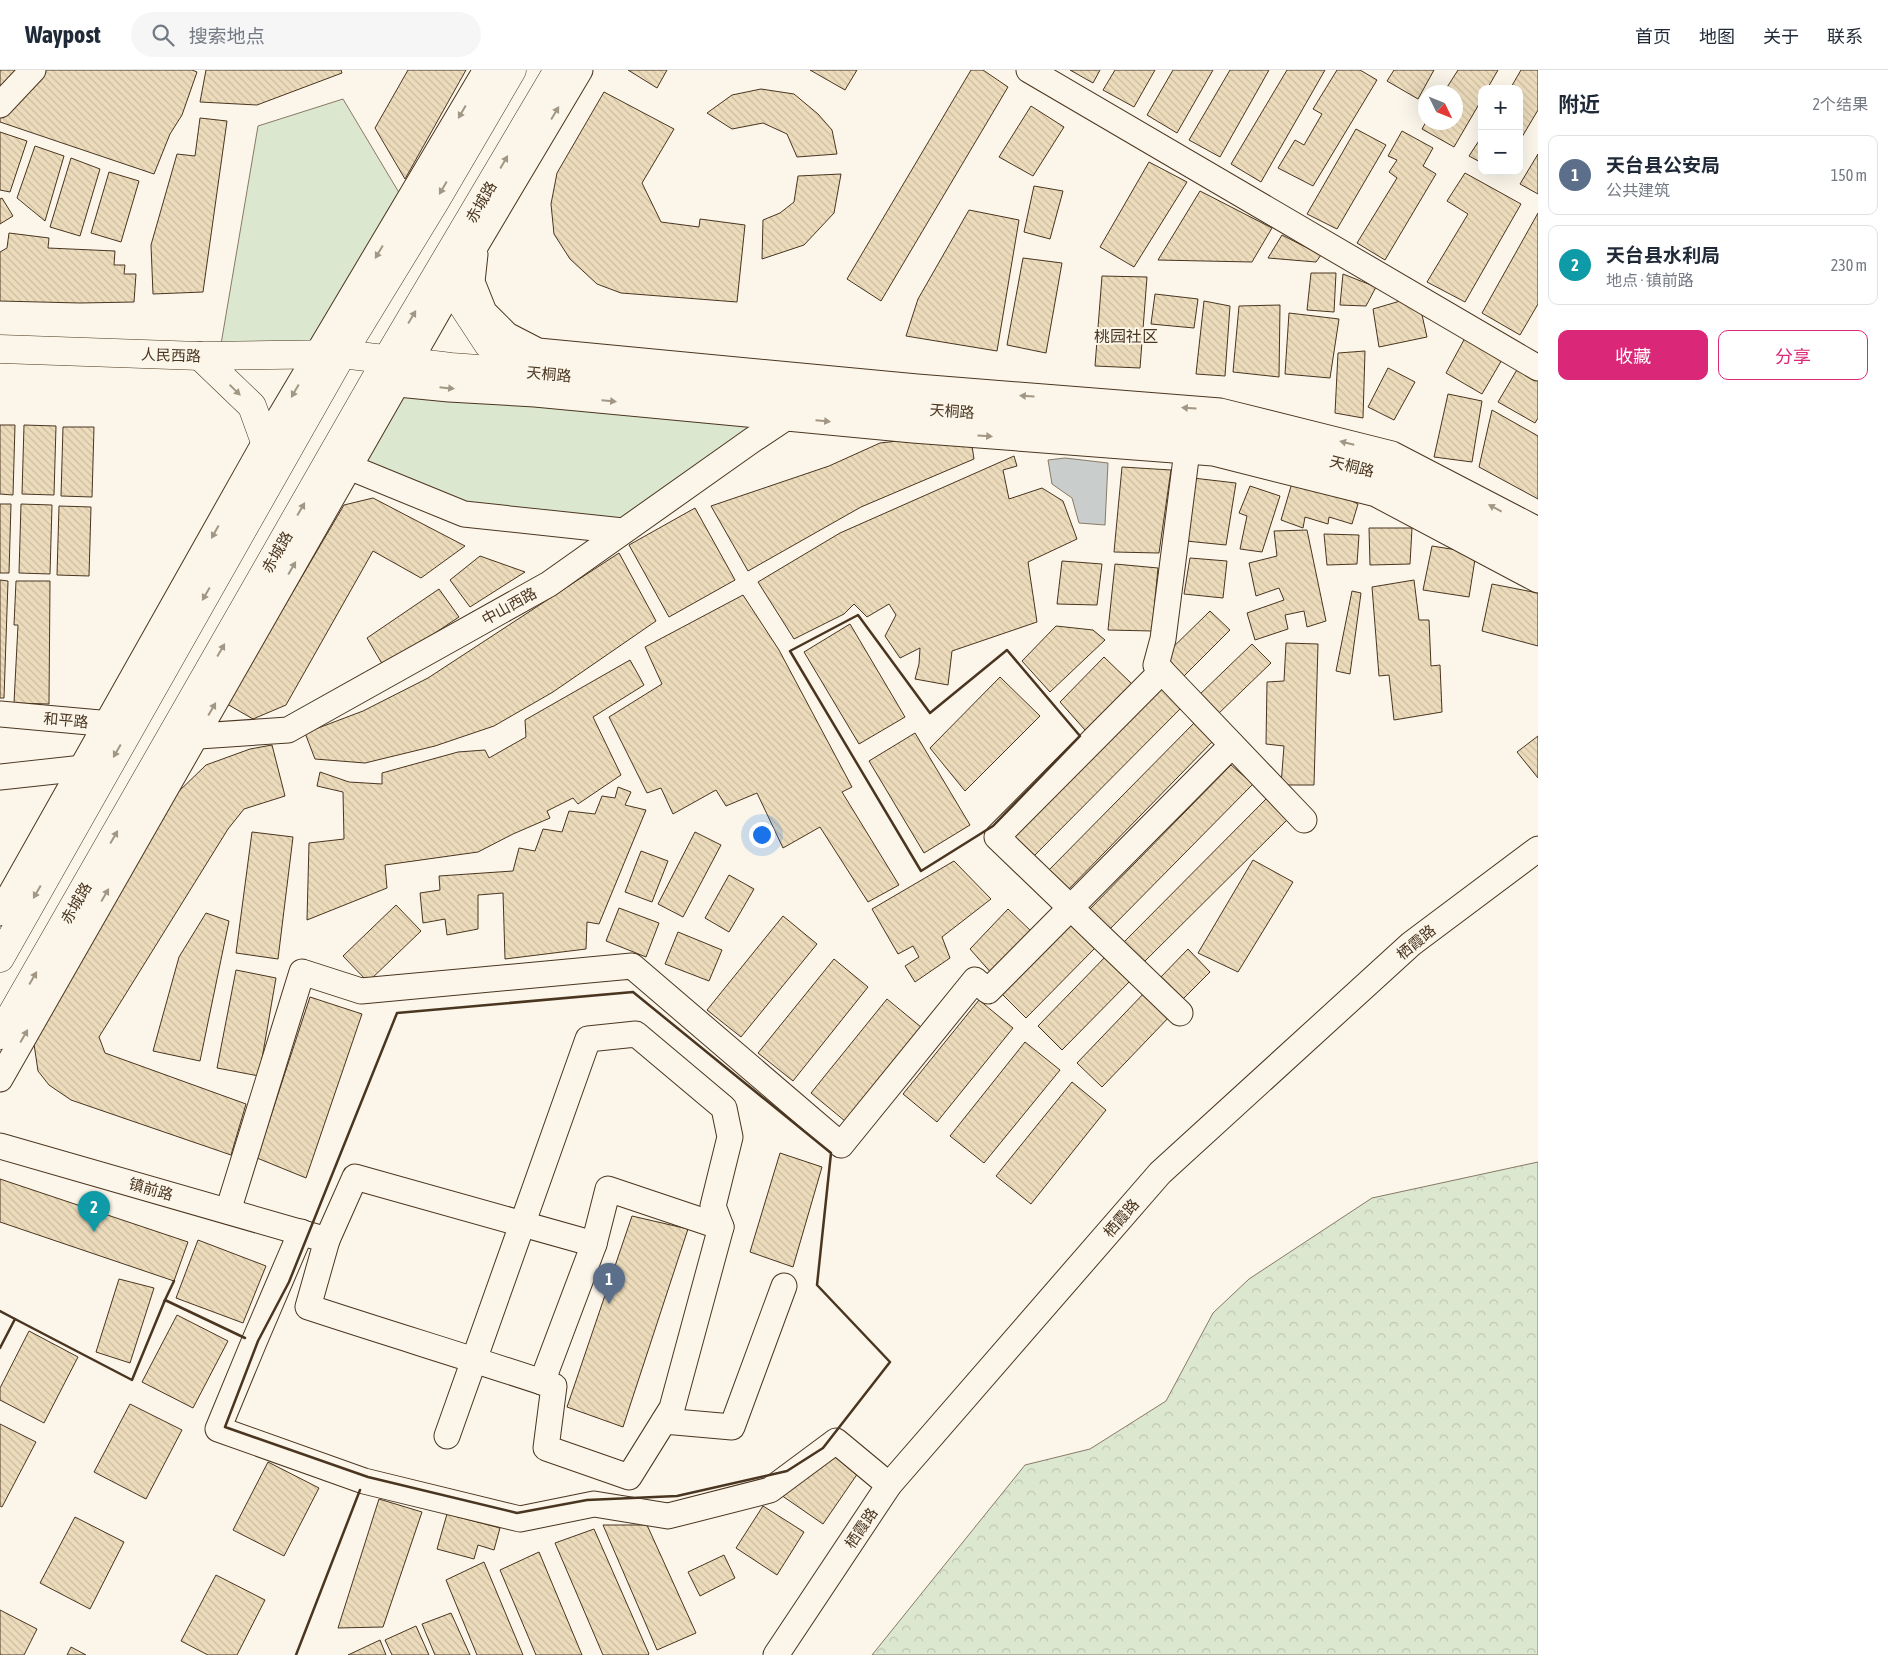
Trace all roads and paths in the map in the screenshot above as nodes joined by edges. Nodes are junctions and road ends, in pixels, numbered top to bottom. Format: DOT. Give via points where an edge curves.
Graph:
graph roads {
  1 [pos="33,70"];
  2 [pos="486,70"];
  3 [pos="512,70"];
  4 [pos="558,70"];
  5 [pos="580,70"];
  6 [pos="1029,70"];
  7 [pos="0,105"];
  8 [pos="467,243"];
  9 [pos="452,289"];
  10 [pos="0,350"];
  11 [pos="330,354"];
  12 [pos="200,356"];
  13 [pos="399,368"];
  14 [pos="1538,368"];
  15 [pos="536,373"];
  16 [pos="816,400"];
  17 [pos="786,418"];
  18 [pos="1190,430"];
  19 [pos="265,442"];
  20 [pos="349,467"];
  21 [pos="256,507"];
  22 [pos="1538,530"];
  23 [pos="623,531"];
  24 [pos="1538,555"];
  25 [pos="1538,580"];
  26 [pos="1162,671"];
  27 [pos="0,714"];
  28 [pos="132,726"];
  29 [pos="183,736"];
  30 [pos="1232,745"];
  31 [pos="82,768"];
  32 [pos="0,777"];
  33 [pos="1304,820"];
  34 [pos="1538,849"];
  35 [pos="0,913"];
  36 [pos="0,958"];
  37 [pos="1180,1014"];
  38 [pos="0,1035"];
  39 [pos="0,1079"];
  40 [pos="0,1146"];
  41 [pos="228,1211"];
  42 [pos="522,1224"];
  43 [pos="721,1227"];
  44 [pos="301,1232"];
  45 [pos="327,1240"];
  46 [pos="594,1244"];
  47 [pos="784,1286"];
  48 [pos="474,1360"];
  49 [pos="542,1382"];
  50 [pos="664,1422"];
  51 [pos="447,1436"];
  52 [pos="889,1486"];
  53 [pos="776,1655"];
  1 -- 7 [label="street"];
  2 -- 11 [label="street, one-way" via="407,206"];
  3 -- 11 [label="main road, one-way" via="436,200"];
  8 -- 4 [label="main road, 赤城路, one-way"];
  8 -- 5 [label="street, one-way"];
  6 -- 14 [label="street"];
  8 -- 9 [label="main road"];
  13 -- 8 [label="main road, 赤城路, one-way"];
  22 -- 8 [label="street, one-way" via="1392,454 1220,411 917,387 538,351 507,335 484,312 472,282"];
  9 -- 13 [label="street"];
  9 -- 15 [label="main road" via="488,344 516,364"];
  10 -- 12 [label="main road, 人民西路"];
  11 -- 12 [label="main road, 人民西路"];
  11 -- 13 [label="main road, 天桐路"];
  11 -- 19 [label="street, one-way"];
  11 -- 21 [label="main road"];
  12 -- 19 [label="main road, one-way" via="252,406"];
  13 -- 15 [label="main road, 天桐路"];
  13 -- 17 [label="street, one-way" via="449,389"];
  13 -- 20 [label="street"];
  29 -- 13 [label="main road, 赤城路, one-way"];
  15 -- 16 [label="main road, 天桐路"];
  16 -- 17 [label="street, 中山西路"];
  16 -- 18 [label="main road, 天桐路"];
  17 -- 23 [label="street, 中山西路"];
  17 -- 25 [label="street, one-way" via="1213,453 1376,494"];
  18 -- 24 [label="main road, 天桐路" via="1216,432 1384,474"];
  18 -- 26 [label="street" via="1163,639 1156,665"];
  19 -- 21 [label="main road"];
  19 -- 31 [label="street, one-way"];
  20 -- 23 [label="street" via="464,514"];
  29 -- 20 [label="street, one-way"];
  21 -- 28 [label="main road, one-way"];
  23 -- 29 [label="street, 中山西路" via="549,584 288,730"];
  26 -- 30 [label="street"];
  26 -- 37 [label="street" via="997,837"];
  27 -- 28 [label="street, 和平路"];
  28 -- 36 [label="main road, one-way"];
  38 -- 29 [label="main road, 赤城路, one-way"];
  39 -- 29 [label="street, one-way"];
  30 -- 33 [label="street"];
  30 -- 41 [label="street" via="988,991 975,980 841,1145 632,966 362,991 302,972"];
  31 -- 32 [label="street"];
  31 -- 35 [label="street"];
  34 -- 52 [label="street, 栖霞路" via="1411,944 1160,1173"];
  40 -- 41 [label="street, 镇前路"];
  41 -- 44 [label="street, 镇前路"];
  42 -- 43 [label="street" via="588,1039 636,1034 724,1108 730,1137 712,1206"];
  42 -- 45 [label="street" via="355,1177"];
  42 -- 46 [label="street"];
  42 -- 48 [label="street"];
  43 -- 46 [label="street" via="608,1189"];
  43 -- 50 [label="street" via="672,1408"];
  44 -- 45 [label="street, 镇前路"];
  44 -- 52 [label="street" via="218,1429 364,1481 520,1519 594,1504 668,1516 770,1490 836,1441"];
  45 -- 48 [label="street" via="308,1307"];
  46 -- 49 [label="street"];
  47 -- 50 [label="street" via="732,1427"];
  48 -- 49 [label="street"];
  48 -- 51 [label="street"];
  49 -- 50 [label="street" via="554,1386 546,1448 629,1477"];
  52 -- 53 [label="street, 栖霞路"];
}
